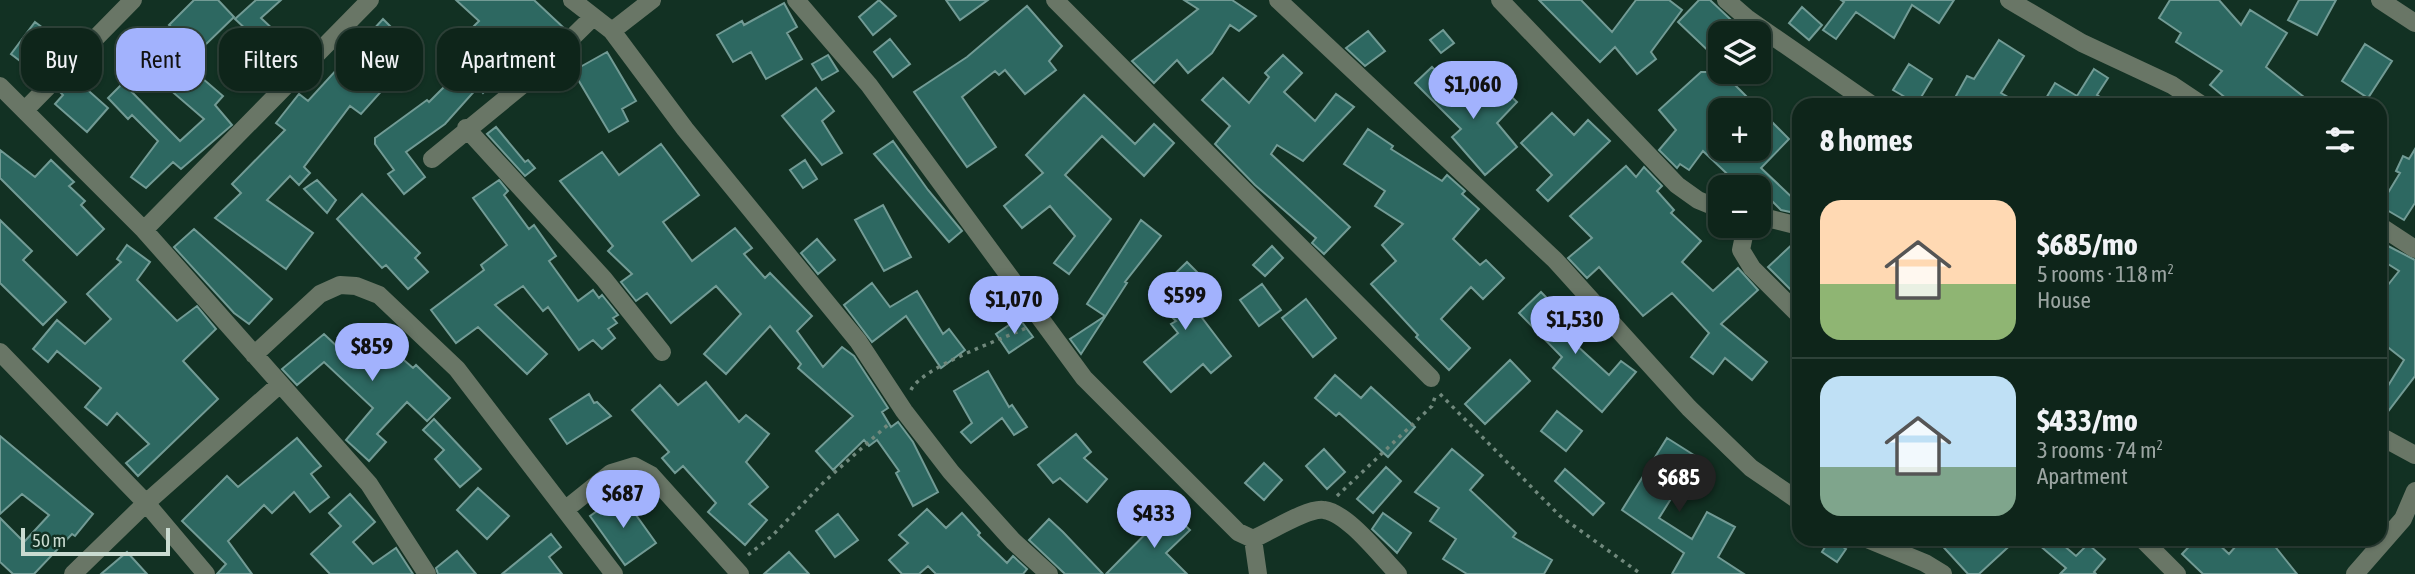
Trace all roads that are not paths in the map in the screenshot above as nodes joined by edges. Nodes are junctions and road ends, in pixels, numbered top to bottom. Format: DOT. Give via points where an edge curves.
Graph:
graph roads {
  1 [pos="133,0"];
  2 [pos="370,0"];
  3 [pos="572,0"];
  4 [pos="652,0"];
  5 [pos="796,0"];
  6 [pos="1055,0"];
  7 [pos="1278,0"];
  8 [pos="1500,0"];
  9 [pos="1726,0"];
  10 [pos="2009,0"];
  11 [pos="2380,0"];
  12 [pos="593,17"];
  13 [pos="2415,23"];
  14 [pos="612,31"];
  15 [pos="0,86"];
  16 [pos="1862,98"];
  17 [pos="2192,98"];
  18 [pos="25,110"];
  19 [pos="466,128"];
  20 [pos="432,159"];
  21 [pos="1708,204"];
  22 [pos="1771,219"];
  23 [pos="1792,224"];
  24 [pos="144,230"];
  25 [pos="2387,231"];
  26 [pos="1744,238"];
  27 [pos="2415,249"];
  28 [pos="1792,307"];
  29 [pos="0,352"];
  30 [pos="662,352"];
  31 [pos="254,355"];
  32 [pos="1432,378"];
  33 [pos="279,384"];
  34 [pos="2387,440"];
  35 [pos="2415,455"];
  36 [pos="2415,491"];
  37 [pos="1792,496"];
  38 [pos="146,503"];
  39 [pos="566,509"];
  40 [pos="2409,523"];
  41 [pos="1253,539"];
  42 [pos="2387,544"];
  43 [pos="1884,546"];
  44 [pos="2150,546"];
  45 [pos="2385,546"];
  46 [pos="736,570"];
  47 [pos="73,574"];
  48 [pos="206,574"];
  49 [pos="427,574"];
  50 [pos="614,574"];
  51 [pos="1049,574"];
  52 [pos="1258,574"];
  53 [pos="1398,574"];
  54 [pos="1942,574"];
  55 [pos="2178,574"];
  56 [pos="2355,574"];
  1 -- 18 [label="street"];
  2 -- 24 [label="street"];
  3 -- 12 [label="street"];
  4 -- 14 [label="street"];
  5 -- 41 [label="street" via="869,85 1084,378 1238,532"];
  6 -- 32 [label="street"];
  7 -- 37 [label="street" via="1555,260 1724,442 1751,468"];
  8 -- 21 [label="street" via="1677,185"];
  9 -- 16 [label="street"];
  10 -- 17 [label="street"];
  11 -- 13 [label="street"];
  12 -- 14 [label="street"];
  12 -- 19 [label="street" via="532,77"];
  14 -- 51 [label="street" via="685,129 858,341 904,411 977,503"];
  15 -- 18 [label="street"];
  18 -- 24 [label="street"];
  19 -- 20 [label="street"];
  19 -- 30 [label="street" via="604,279"];
  22 -- 23 [label="street"];
  24 -- 31 [label="street"];
  25 -- 27 [label="street"];
  26 -- 28 [label="street" via="1741,250 1747,259"];
  29 -- 38 [label="street"];
  31 -- 33 [label="street"];
  31 -- 39 [label="street" via="320,294 340,285 379,295 457,369"];
  33 -- 38 [label="street"];
  33 -- 49 [label="street" via="369,484"];
  34 -- 35 [label="street"];
  36 -- 40 [label="street"];
  38 -- 47 [label="street"];
  38 -- 48 [label="street"];
  39 -- 46 [label="street" via="611,473 634,466 651,475"];
  39 -- 50 [label="street"];
  40 -- 42 [label="street"];
  41 -- 52 [label="street"];
  41 -- 53 [label="street" via="1323,509 1344,519"];
  43 -- 54 [label="street"];
  44 -- 55 [label="street"];
  45 -- 56 [label="street"];
}
